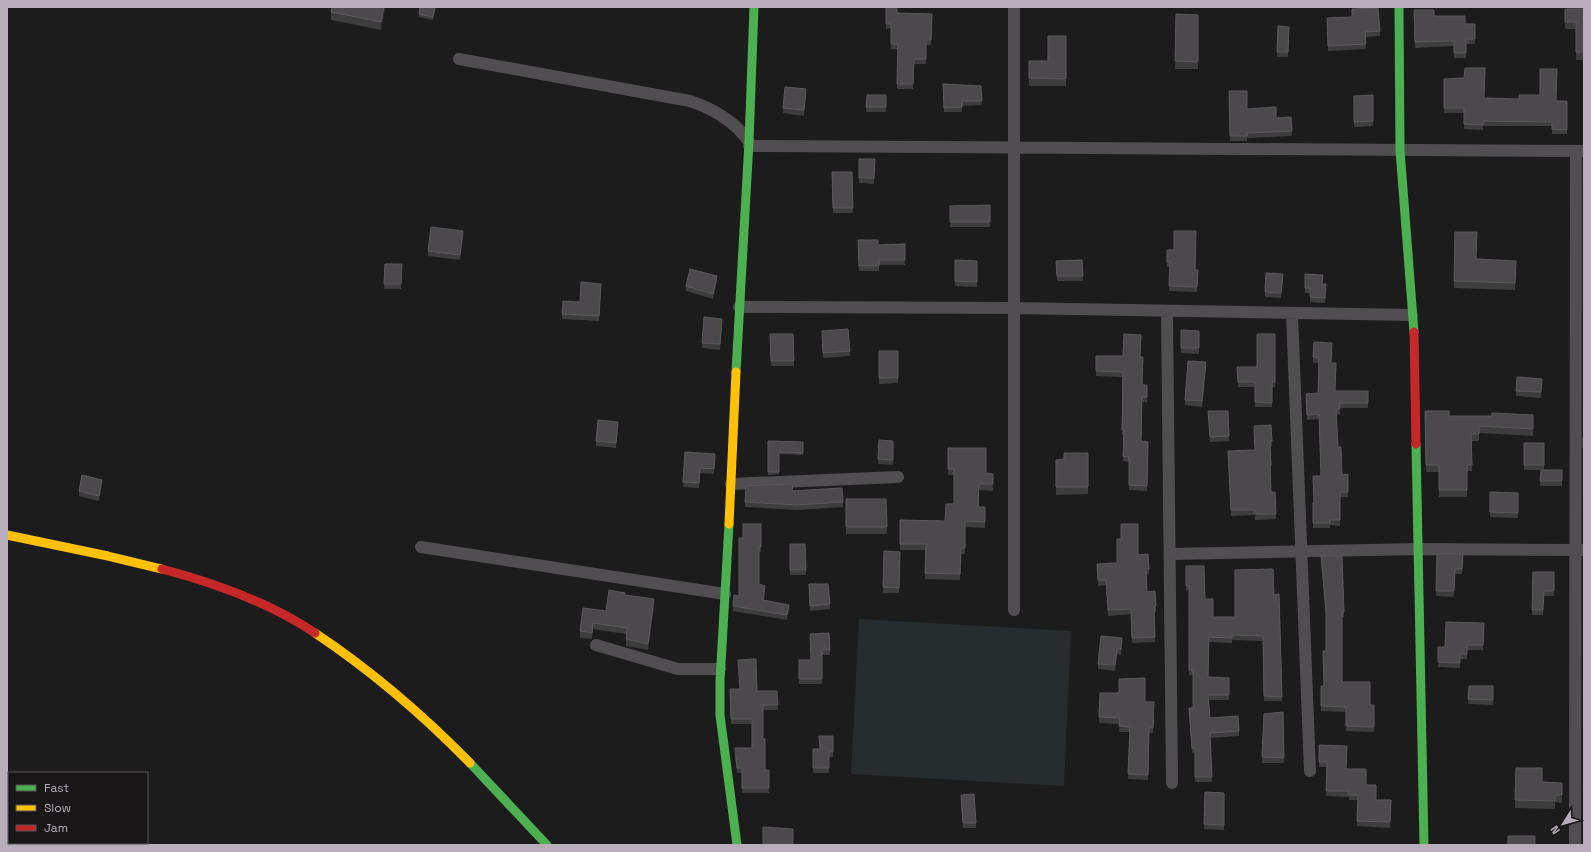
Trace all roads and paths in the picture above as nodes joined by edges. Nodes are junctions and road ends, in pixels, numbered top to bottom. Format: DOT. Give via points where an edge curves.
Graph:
graph roads {
  1 [pos="754,7"];
  2 [pos="1014,7"];
  3 [pos="1399,7"];
  4 [pos="459,59"];
  5 [pos="749,144"];
  6 [pos="1014,148"];
  7 [pos="1400,150"];
  8 [pos="1580,151"];
  9 [pos="1580,269"];
  10 [pos="739,307"];
  11 [pos="1014,308"];
  12 [pos="1167,312"];
  13 [pos="1292,314"];
  14 [pos="1412,315"];
  15 [pos="898,477"];
  16 [pos="731,484"];
  17 [pos="7,535"];
  18 [pos="421,547"];
  19 [pos="1418,549"];
  20 [pos="1580,550"];
  21 [pos="1302,552"];
  22 [pos="1170,554"];
  23 [pos="725,594"];
  24 [pos="1014,610"];
  25 [pos="596,645"];
  26 [pos="720,669"];
  27 [pos="1310,771"];
  28 [pos="1172,782"];
  29 [pos="547,845"];
  30 [pos="737,845"];
  31 [pos="1424,845"];
  32 [pos="1576,845"];
  1 -- 5 [label="street"];
  2 -- 6 [label="street"];
  3 -- 7 [label="street"];
  4 -- 5 [label="street" via="704,105 737,128"];
  5 -- 6 [label="street"];
  5 -- 10 [label="street"];
  6 -- 7 [label="street"];
  6 -- 11 [label="street"];
  7 -- 8 [label="street"];
  7 -- 14 [label="street"];
  8 -- 9 [label="street"];
  9 -- 20 [label="street"];
  10 -- 11 [label="street"];
  10 -- 16 [label="street"];
  11 -- 12 [label="street"];
  11 -- 24 [label="street"];
  12 -- 13 [label="street"];
  12 -- 22 [label="street"];
  13 -- 14 [label="street"];
  13 -- 21 [label="street"];
  14 -- 19 [label="street"];
  15 -- 16 [label="street"];
  16 -- 23 [label="street"];
  17 -- 29 [label="street" via="102,554 185,576 272,609 311,630 355,658 417,710 453,744"];
  18 -- 23 [label="street"];
  19 -- 20 [label="street"];
  19 -- 21 [label="street"];
  19 -- 31 [label="street"];
  20 -- 32 [label="street"];
  21 -- 22 [label="street"];
  21 -- 27 [label="street"];
  22 -- 28 [label="street"];
  23 -- 26 [label="street"];
  25 -- 26 [label="street" via="678,669"];
  26 -- 30 [label="street" via="720,715"];
}
